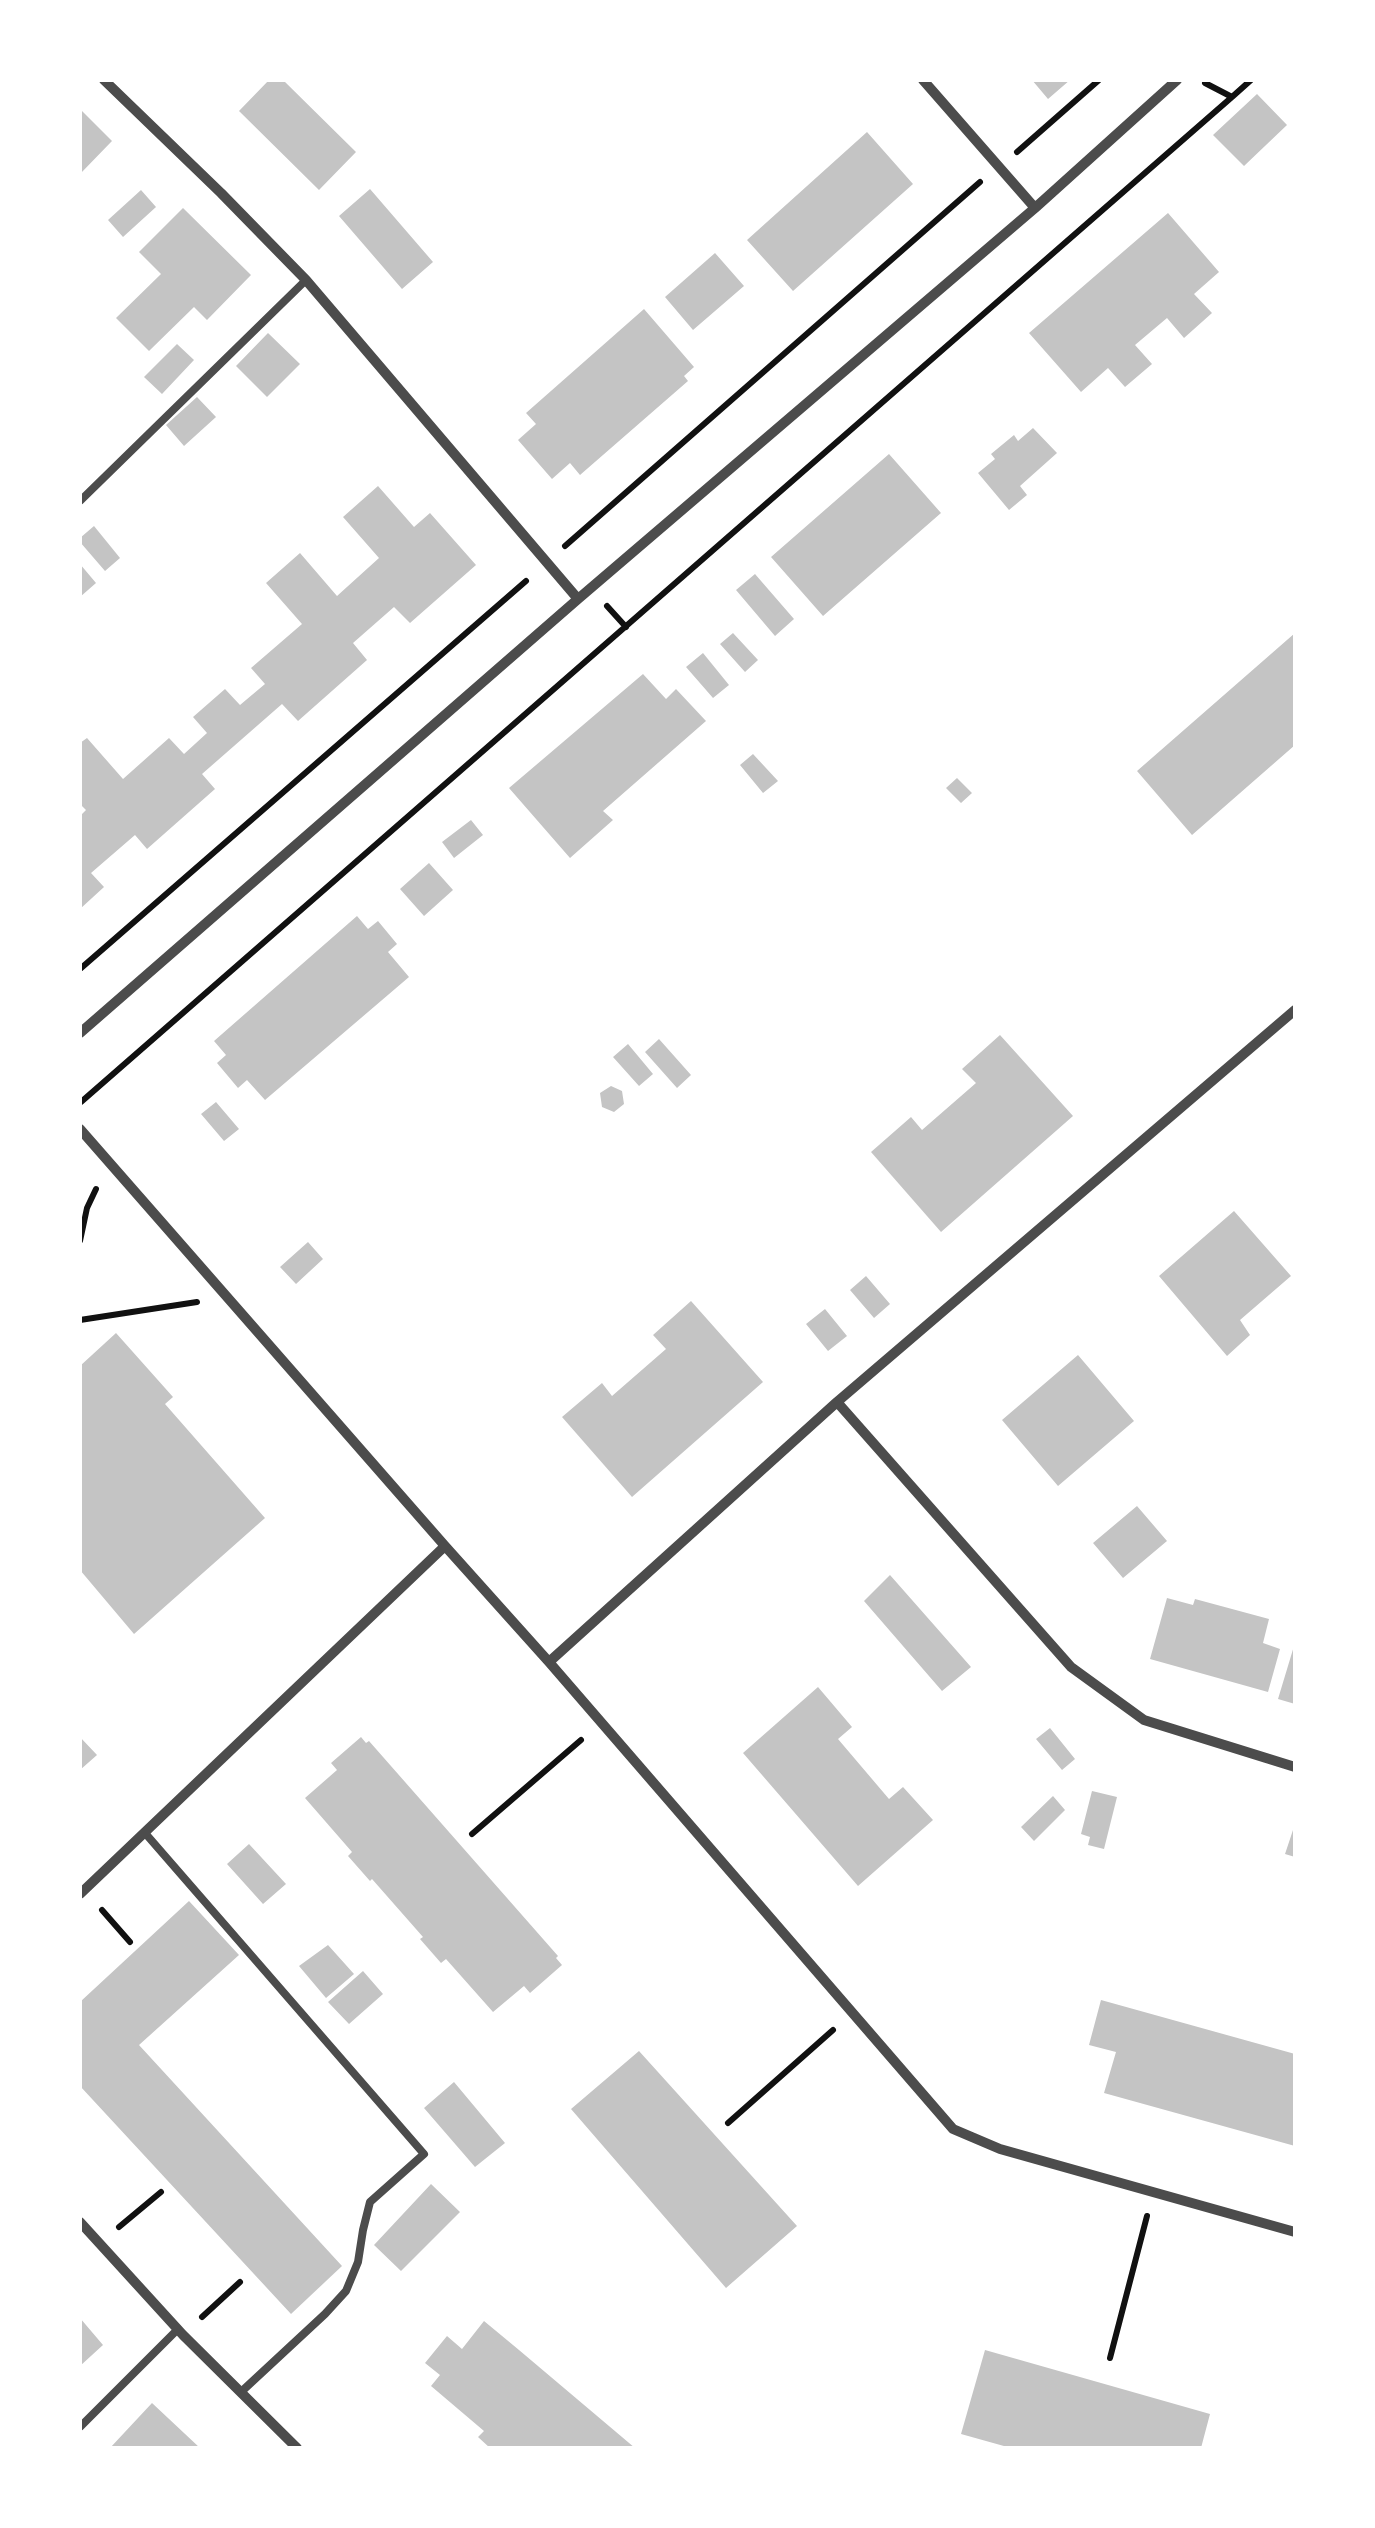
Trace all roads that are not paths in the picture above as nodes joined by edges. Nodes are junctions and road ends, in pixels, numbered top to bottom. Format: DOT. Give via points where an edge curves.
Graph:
graph roads {
  1 [pos="104,80"];
  2 [pos="923,80"];
  3 [pos="1177,80"];
  4 [pos="1035,208"];
  5 [pos="306,280"];
  6 [pos="80,501"];
  7 [pos="578,599"];
  8 [pos="1295,1010"];
  9 [pos="80,1033"];
  10 [pos="80,1128"];
  11 [pos="838,1402"];
  12 [pos="445,1546"];
  13 [pos="549,1662"];
  14 [pos="1295,1767"];
  15 [pos="145,1833"];
  16 [pos="82,1892"];
  17 [pos="80,2222"];
  18 [pos="1295,2232"];
  19 [pos="181,2332"];
  20 [pos="240,2392"];
  21 [pos="80,2426"];
  22 [pos="297,2448"];
  1 -- 5 [label="street"];
  2 -- 4 [label="street"];
  3 -- 4 [label="street"];
  4 -- 7 [label="street"];
  5 -- 6 [label="lane"];
  5 -- 7 [label="street"];
  7 -- 9 [label="street"];
  8 -- 11 [label="street"];
  10 -- 12 [label="street"];
  11 -- 13 [label="street"];
  11 -- 14 [label="street" via="1071,1667 1144,1720"];
  12 -- 13 [label="street"];
  12 -- 15 [label="street"];
  13 -- 18 [label="street" via="953,2129 1000,2149"];
  15 -- 16 [label="street"];
  15 -- 20 [label="lane" via="424,2154 370,2202 346,2291"];
  17 -- 19 [label="street"];
  19 -- 20 [label="street"];
  19 -- 21 [label="lane"];
  20 -- 22 [label="street"];
}
